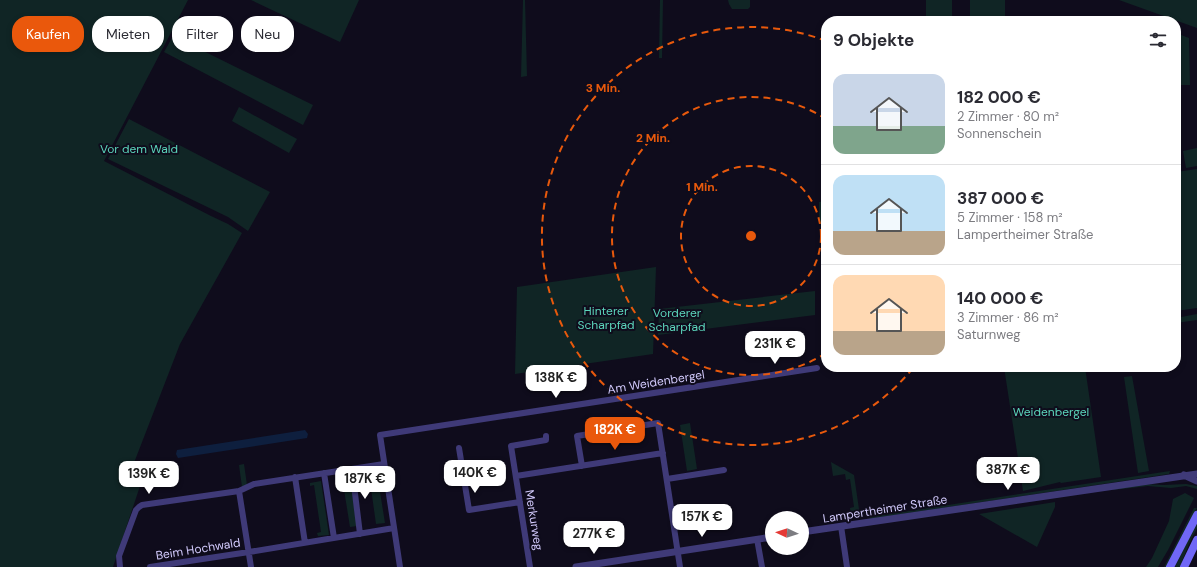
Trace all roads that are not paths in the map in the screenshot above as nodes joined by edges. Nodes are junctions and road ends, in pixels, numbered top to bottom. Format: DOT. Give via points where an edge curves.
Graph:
graph roads {
  1 [pos="817,368"];
  2 [pos="546,436"];
  3 [pos="459,448"];
  4 [pos="663,453"];
  5 [pos="384,464"];
  6 [pos="582,466"];
  7 [pos="352,469"];
  8 [pos="724,470"];
  9 [pos="324,473"];
  10 [pos="1197,474"];
  11 [pos="1184,475"];
  12 [pos="516,476"];
  13 [pos="295,477"];
  14 [pos="667,479"];
  15 [pos="1197,481"];
  16 [pos="239,491"];
  17 [pos="520,502"];
  18 [pos="1197,515"];
  19 [pos="841,526"];
  20 [pos="394,528"];
  21 [pos="809,531"];
  22 [pos="360,534"];
  23 [pos="334,538"];
  24 [pos="765,538"];
  25 [pos="758,539"];
  26 [pos="1197,540"];
  27 [pos="305,543"];
  28 [pos="249,552"];
  29 [pos="677,552"];
  30 [pos="120,567"];
  31 [pos="150,567"];
  32 [pos="251,567"];
  33 [pos="400,567"];
  34 [pos="530,567"];
  35 [pos="576,567"];
  36 [pos="680,567"];
  37 [pos="762,567"];
  38 [pos="847,567"];
  39 [pos="1170,567"];
  40 [pos="1184,567"];
  1 -- 5 [label="street, Am Weidenbergel" via="380,435"];
  2 -- 12 [label="street, Merkurweg" via="546,440 511,446"];
  3 -- 17 [label="street" via="469,510"];
  4 -- 6 [label="street, Merkurweg"];
  4 -- 6 [label="street" via="658,423 577,436"];
  4 -- 14 [label="street"];
  5 -- 7 [label="street"];
  5 -- 20 [label="street"];
  6 -- 12 [label="street, Merkurweg"];
  7 -- 9 [label="street"];
  7 -- 22 [label="street"];
  8 -- 14 [label="street"];
  9 -- 13 [label="street"];
  9 -- 23 [label="street"];
  10 -- 11 [label="street, Lampertheimer Straße"];
  11 -- 15 [label="street"];
  11 -- 19 [label="street, Lampertheimer Straße"];
  12 -- 17 [label="street, Merkurweg"];
  13 -- 16 [label="street" via="254,484"];
  13 -- 27 [label="street"];
  14 -- 29 [label="street"];
  16 -- 28 [label="street, Beim Hochwald"];
  16 -- 30 [label="street" via="142,505 136,510 119,556"];
  17 -- 34 [label="street, Merkurweg"];
  18 -- 39 [label="main road"];
  19 -- 21 [label="street, Lampertheimer Straße"];
  19 -- 38 [label="street"];
  20 -- 22 [label="street"];
  20 -- 33 [label="street"];
  22 -- 23 [label="street"];
  23 -- 27 [label="street"];
  24 -- 25 [label="street"];
  25 -- 29 [label="street"];
  25 -- 37 [label="street"];
  26 -- 40 [label="main road"];
  27 -- 28 [label="street"];
  28 -- 31 [label="street, Beim Hochwald"];
  28 -- 32 [label="street, Beim Hochwald"];
  29 -- 35 [label="street"];
  29 -- 36 [label="street"];
}
